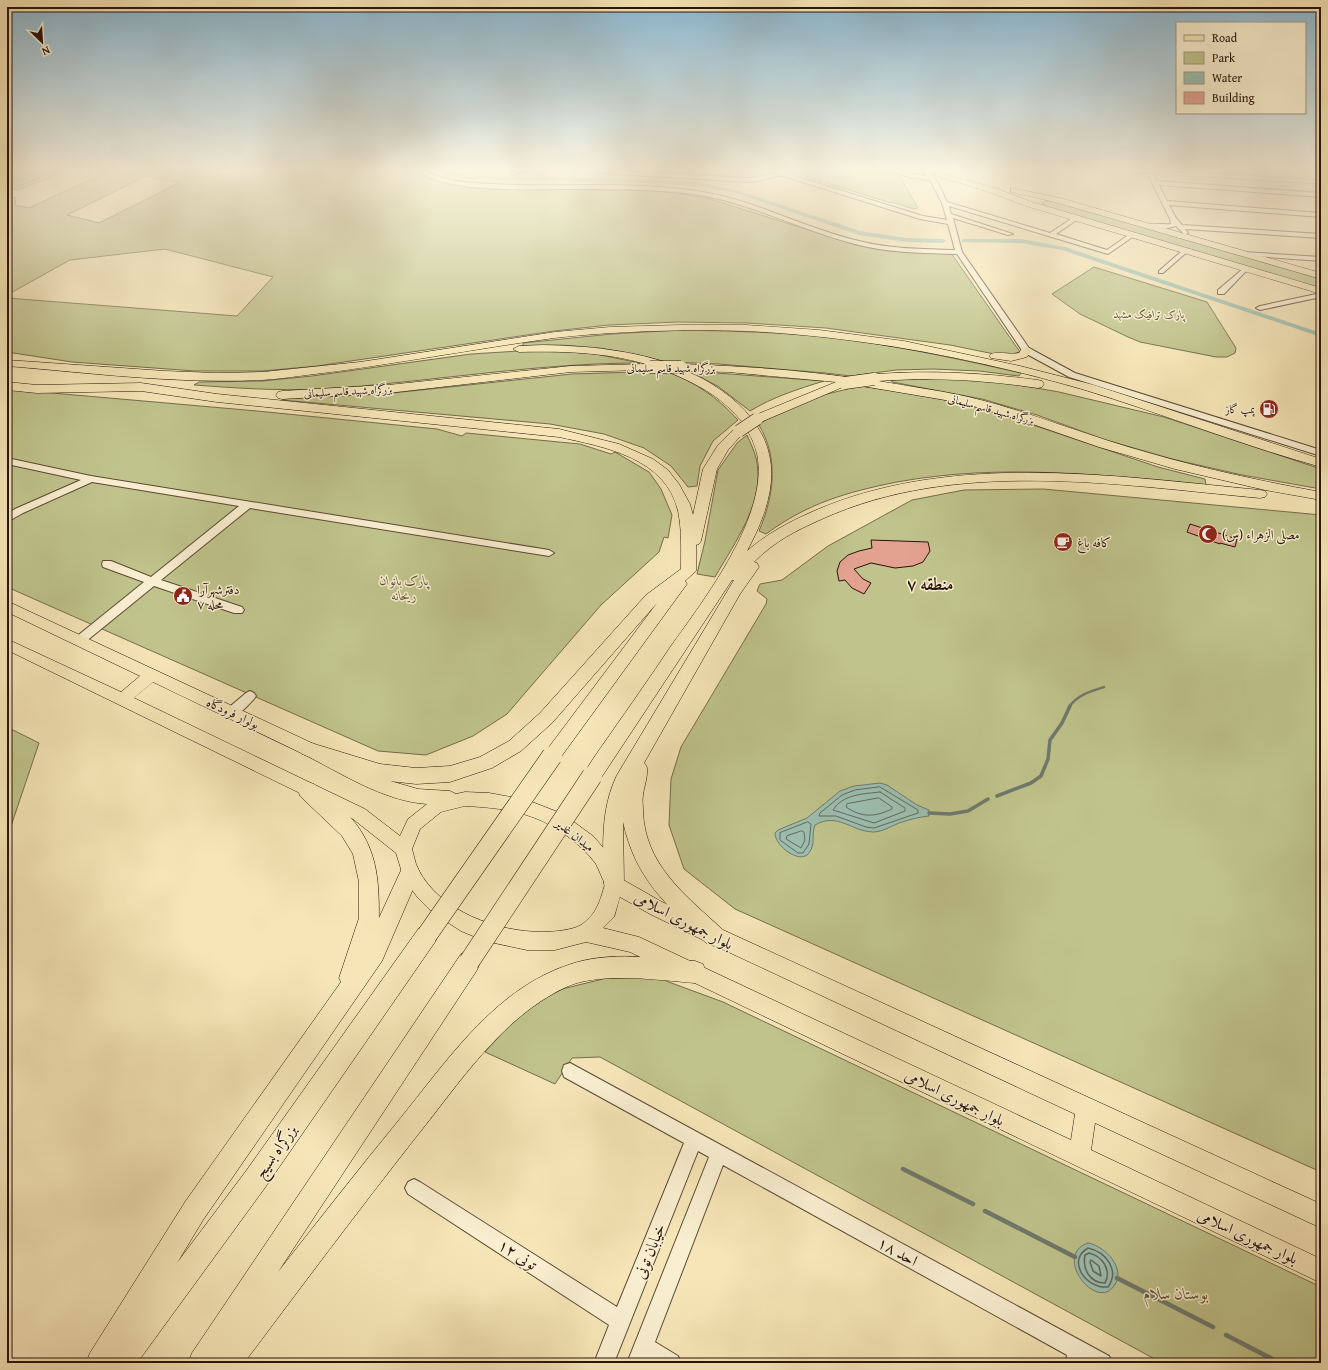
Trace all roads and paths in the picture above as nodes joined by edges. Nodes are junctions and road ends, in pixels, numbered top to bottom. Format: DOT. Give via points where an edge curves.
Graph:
graph roads {
  1 [pos="827,233"];
  2 [pos="954,233"];
  3 [pos="1007,233"];
  4 [pos="1043,233"];
  5 [pos="1053,233"];
  6 [pos="1125,233"];
  7 [pos="1172,233"];
  8 [pos="1185,233"];
  9 [pos="1278,233"];
  10 [pos="1010,234"];
  11 [pos="1050,235"];
  12 [pos="1132,235"];
  13 [pos="1321,236"];
  14 [pos="1192,239"];
  15 [pos="1185,251"];
  16 [pos="959,252"];
  17 [pos="1243,254"];
  18 [pos="1321,259"];
  19 [pos="1245,269"];
  20 [pos="1160,272"];
  21 [pos="1321,276"];
  22 [pos="1321,291"];
  23 [pos="1221,292"];
  24 [pos="1321,295"];
  25 [pos="1260,308"];
  26 [pos="904,344"];
  27 [pos="1026,350"];
  28 [pos="7,355"];
  29 [pos="7,363"];
  30 [pos="360,365"];
  31 [pos="98,370"];
  32 [pos="7,373"];
  33 [pos="7,386"];
  34 [pos="141,387"];
  35 [pos="1168,413"];
  36 [pos="1321,453"];
  37 [pos="7,461"];
  38 [pos="1321,463"];
  39 [pos="91,479"];
  40 [pos="1321,498"];
  41 [pos="248,504"];
  42 [pos="827,509"];
  43 [pos="7,518"];
  44 [pos="549,553"];
  45 [pos="108,564"];
  46 [pos="688,571"];
  47 [pos="151,581"];
  48 [pos="715,594"];
  49 [pos="7,606"];
  50 [pos="238,610"];
  51 [pos="80,640"];
  52 [pos="7,644"];
  53 [pos="151,674"];
  54 [pos="250,696"];
  55 [pos="123,699"];
  56 [pos="231,712"];
  57 [pos="308,749"];
  58 [pos="641,752"];
  59 [pos="307,790"];
  60 [pos="464,799"];
  61 [pos="403,849"];
  62 [pos="410,873"];
  63 [pos="614,884"];
  64 [pos="586,933"];
  65 [pos="714,936"];
  66 [pos="695,972"];
  67 [pos="343,999"];
  68 [pos="570,1071"];
  69 [pos="1088,1109"];
  70 [pos="694,1139"];
  71 [pos="719,1153"];
  72 [pos="1079,1156"];
  73 [pos="414,1188"];
  74 [pos="1321,1216"];
  75 [pos="1321,1271"];
  76 [pos="621,1321"];
  77 [pos="641,1354"];
  78 [pos="1077,1356"];
  79 [pos="100,1363"];
  80 [pos="120,1363"];
  81 [pos="202,1363"];
  82 [pos="226,1363"];
  83 [pos="604,1363"];
  84 [pos="671,1363"];
  85 [pos="1102,1363"];
  1 -- 16 [label="street" via="878,247"];
  2 -- 16 [label="street"];
  3 -- 10 [label="street"];
  4 -- 11 [label="street"];
  5 -- 11 [label="street"];
  6 -- 12 [label="main road"];
  7 -- 14 [label="main road"];
  8 -- 14 [label="street"];
  9 -- 13 [label="street"];
  11 -- 12 [label="street" via="1108,252"];
  12 -- 15 [label="main road"];
  14 -- 17 [label="main road"];
  15 -- 19 [label="main road"];
  15 -- 20 [label="street"];
  16 -- 27 [label="street"];
  17 -- 18 [label="street"];
  17 -- 21 [label="main road"];
  19 -- 22 [label="main road"];
  19 -- 23 [label="street"];
  24 -- 25 [label="street"];
  26 -- 27 [label="highway" via="951,347 1002,358 1023,355"];
  26 -- 30 [label="highway" via="819,333 746,328 618,330 555,335"];
  26 -- 35 [label="highway" via="1048,376"];
  27 -- 36 [label="street" via="1072,375"];
  28 -- 31 [label="highway"];
  29 -- 31 [label="highway, بزرگراه شهید قاسم سلیمانی"];
  30 -- 31 [label="highway, بزرگراه شهید قاسم سلیمانی" via="270,375 216,377"];
  30 -- 48 [label="highway" via="472,352 559,349 601,352 643,360 680,372 706,385 727,400 746,420 758,438 764,457 765,478 762,499 755,519"];
  32 -- 34 [label="highway, بزرگراه شهید قاسم سلیمانی"];
  33 -- 34 [label="highway" via="37,389"];
  34 -- 40 [label="highway, بزرگراه شهید قاسم سلیمانی, bridge" via="275,395 388,389 571,370 650,367 736,369 831,378 964,400 1180,466"];
  34 -- 46 [label="highway" via="216,398 559,433 611,445 656,466 672,482 683,503 687,522"];
  35 -- 38 [label="highway"];
  35 -- 46 [label="highway, bridge" via="1046,385 1005,379 949,374 909,375 845,383 757,419 739,431 723,448 710,469"];
  37 -- 39 [label="street"];
  39 -- 41 [label="street"];
  39 -- 43 [label="street"];
  40 -- 42 [label="highway" via="1084,480 1007,477 937,483 874,493"];
  41 -- 44 [label="street"];
  41 -- 47 [label="street"];
  42 -- 48 [label="highway" via="786,528 757,551"];
  42 -- 58 [label="highway" via="778,541 745,575"];
  45 -- 47 [label="street"];
  46 -- 57 [label="highway" via="651,599 546,718 515,746 486,763 450,774 416,776 380,772"];
  46 -- 80 [label="highway, بزرگراه بسیج, bridge" via="552,756 255,1180"];
  47 -- 50 [label="street"];
  47 -- 51 [label="street"];
  48 -- 81 [label="highway, bridge"];
  49 -- 51 [label="main road, بولوار فرودگاه"];
  51 -- 53 [label="main road, بولوار فرودگاه"];
  52 -- 55 [label="main road"];
  53 -- 55 [label="main road"];
  53 -- 56 [label="main road, بولوار فرودگاه"];
  54 -- 56 [label="street"];
  55 -- 59 [label="main road"];
  56 -- 57 [label="main road, بولوار فرودگاه"];
  57 -- 60 [label="main road, بولوار فرودگاه" via="376,784 418,796"];
  58 -- 63 [label="highway" via="624,781 615,809 612,831"];
  58 -- 65 [label="highway" via="633,785 632,815 637,846 653,874 674,899"];
  59 -- 61 [label="main road" via="360,814"];
  59 -- 67 [label="highway" via="349,830 362,852 369,882 369,918"];
  60 -- 61 [label="main road, میدان غدیر" via="436,806 414,824"];
  60 -- 63 [label="main road, میدان غدیر" via="510,803 527,807 557,820 587,841 602,859"];
  61 -- 62 [label="main road"];
  62 -- 64 [label="main road" via="438,906 485,932 527,941 555,941"];
  62 -- 67 [label="highway" via="374,954"];
  63 -- 64 [label="main road" via="607,911"];
  63 -- 65 [label="main road, بلوار جمهوری اسلامی"];
  64 -- 66 [label="main road, بلوار جمهوری اسلامی" via="632,943"];
  65 -- 69 [label="main road, بلوار جمهوری اسلامی"];
  66 -- 72 [label="main road, بلوار جمهوری اسلامی"];
  66 -- 82 [label="highway" via="629,968 593,969 558,980 525,1000 495,1024 380,1162"];
  67 -- 79 [label="highway" via="194,1211"];
  68 -- 70 [label="street, احد ۱۸"];
  69 -- 72 [label="main road"];
  69 -- 74 [label="main road, بلوار جمهوری اسلامی"];
  70 -- 71 [label="street, احد ۱۸"];
  70 -- 76 [label="street, خیابان تونی"];
  71 -- 77 [label="street, خیابان تونی"];
  71 -- 78 [label="street, احد ۱۸"];
  72 -- 75 [label="main road, بلوار جمهوری اسلامی"];
  73 -- 76 [label="street, تونی ۱۲"];
  76 -- 83 [label="street, خیابان تونی"];
  77 -- 84 [label="street"];
  78 -- 85 [label="street, احد ۱۸"];
}
